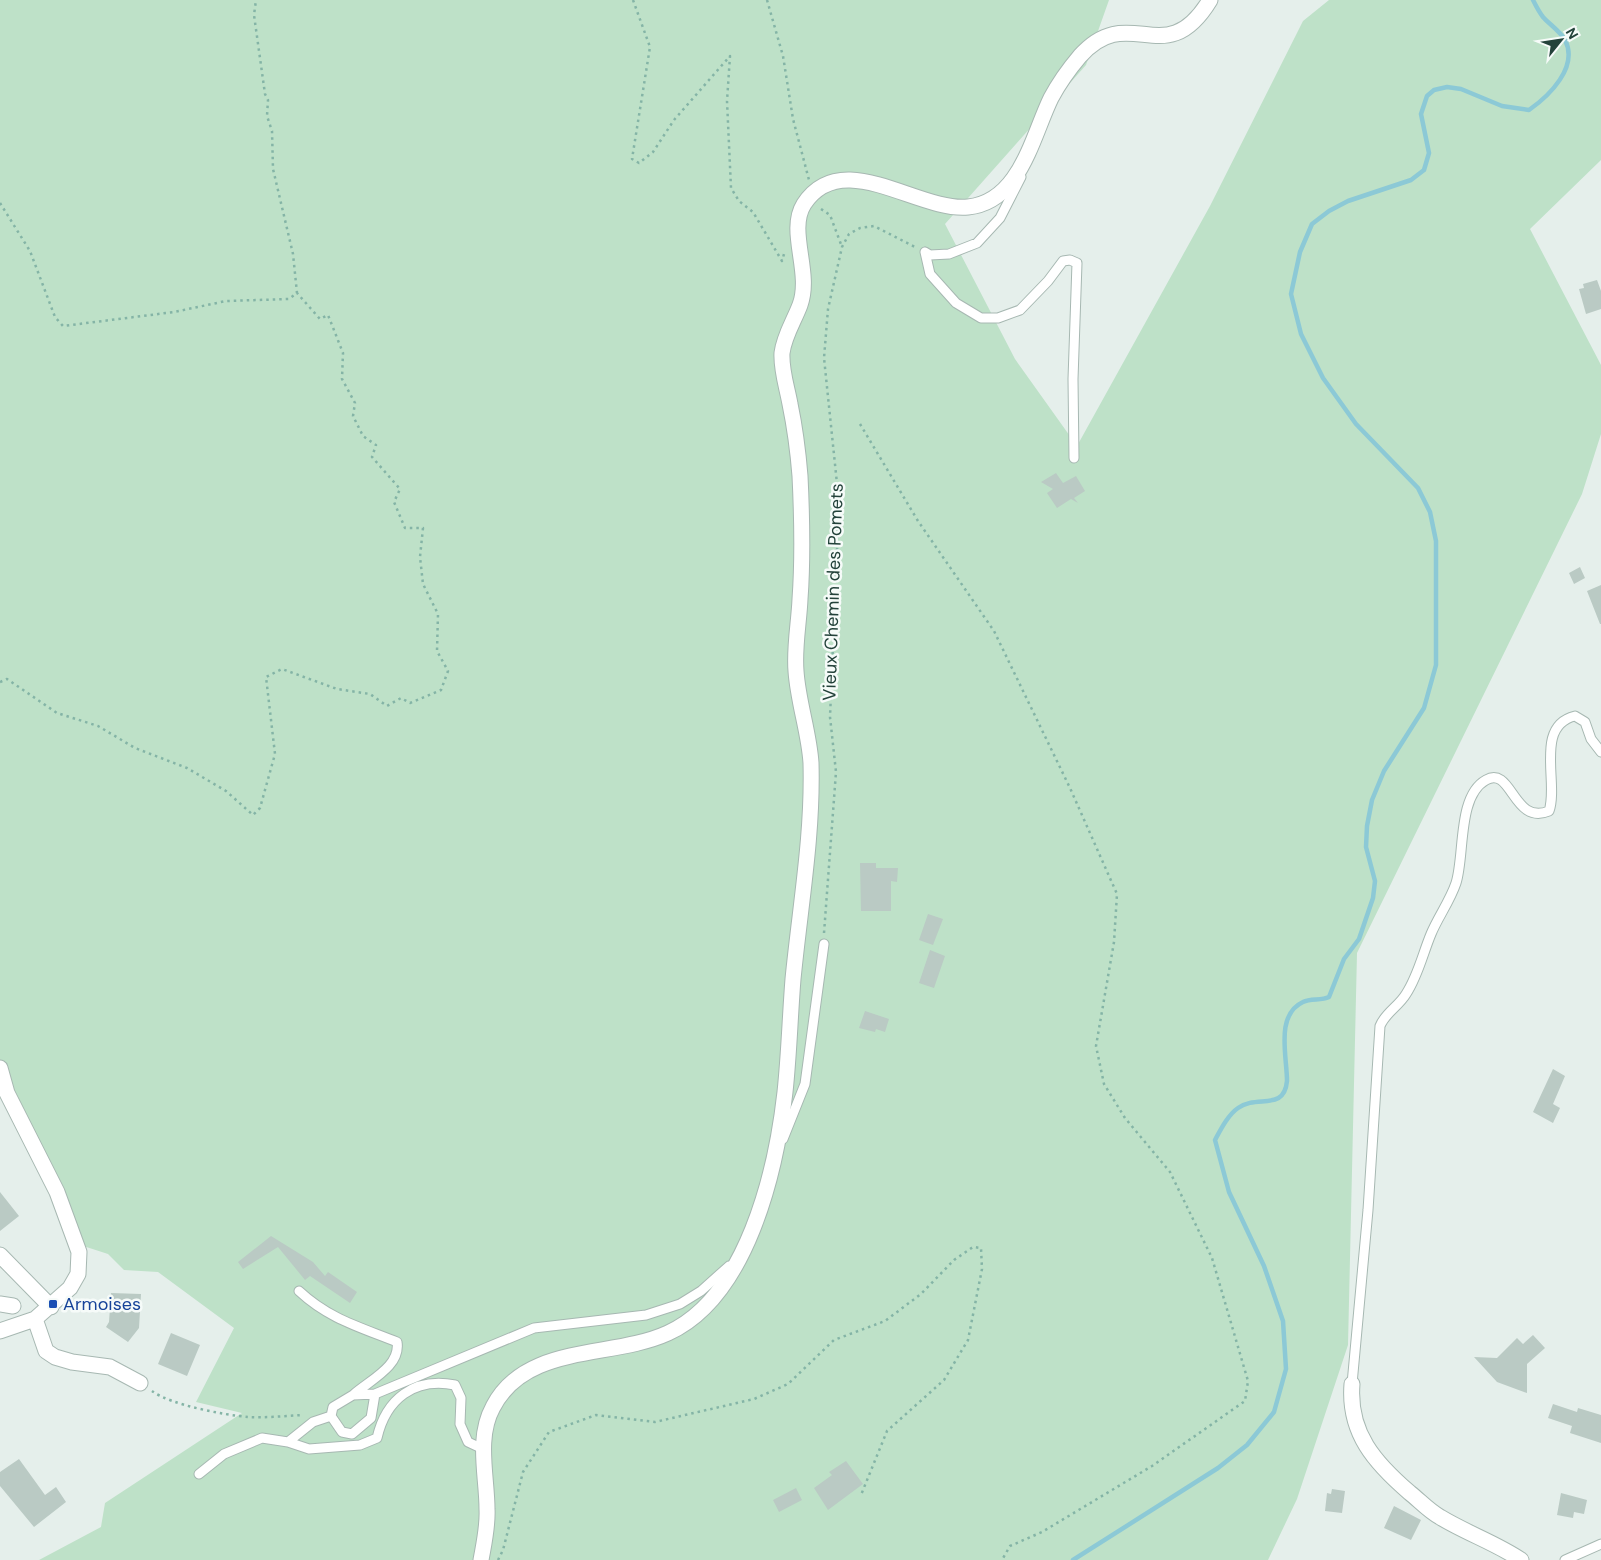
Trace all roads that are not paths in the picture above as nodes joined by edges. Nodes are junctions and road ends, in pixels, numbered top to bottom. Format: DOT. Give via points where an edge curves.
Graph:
graph roads {
  1 [pos="1210,0"];
  2 [pos="1036,137"];
  3 [pos="1074,458"];
  4 [pos="1601,752"];
  5 [pos="824,944"];
  6 [pos="0,1068"];
  7 [pos="768,1176"];
  8 [pos="0,1254"];
  9 [pos="738,1258"];
  10 [pos="300,1292"];
  11 [pos="50,1306"];
  12 [pos="35,1318"];
  13 [pos="0,1331"];
  14 [pos="140,1383"];
  15 [pos="1352,1384"];
  16 [pos="375,1394"];
  17 [pos="354,1395"];
  18 [pos="331,1416"];
  19 [pos="288,1442"];
  20 [pos="484,1449"];
  21 [pos="199,1474"];
  22 [pos="1601,1544"];
  23 [pos="1516,1558"];
  24 [pos="481,1560"];
  25 [pos="1565,1560"];
  1 -- 2 [label="street" via="1192,24 1177,34 1160,36 1118,31 1100,36 1091,43 1053,93"];
  2 -- 3 [label="lane" via="1019,182 1000,218 977,243 949,254 930,255 925,252 930,274 956,303 981,318 998,318 1020,310 1063,261 1077,263"];
  2 -- 7 [label="street" via="1022,165 1002,192 976,206 942,205 860,180 834,183 812,196 797,223 804,293 784,341 782,361 800,470 803,538 796,670 810,751 810,812 785,1097"];
  4 -- 15 [label="lane" via="1591,739 1585,722 1575,716 1566,718 1554,732 1549,811 1535,815 1528,812 1502,780 1493,777 1474,792 1466,813 1456,882 1407,993 1383,1018"];
  5 -- 7 [label="lane" via="806,1084"];
  6 -- 11 [label="street" via="7,1093 57,1192 79,1252 78,1274 70,1288"];
  7 -- 9 [label="street" via="757,1215"];
  8 -- 11 [label="street"];
  9 -- 16 [label="lane" via="701,1291 680,1304 646,1315 534,1328"];
  9 -- 20 [label="street" via="727,1280 706,1307 672,1332 637,1344 546,1362 522,1376 502,1393 492,1408 486,1425"];
  10 -- 17 [label="lane" via="317,1308 397,1342 398,1351 391,1366"];
  11 -- 12 [label="street"];
  12 -- 13 [label="street"];
  12 -- 14 [label="street" via="46,1351 55,1357 110,1367"];
  15 -- 23 [label="street" via="1354,1419 1372,1456 1434,1514"];
  16 -- 17 [label="lane"];
  16 -- 18 [label="lane" via="371,1418 352,1434 342,1432"];
  17 -- 18 [label="lane" via="338,1402"];
  18 -- 19 [label="lane" via="313,1422"];
  19 -- 20 [label="lane" via="309,1449 360,1445 377,1438 381,1420 396,1398 418,1386 437,1381 455,1385 461,1398 460,1424 468,1442"];
  19 -- 21 [label="lane" via="262,1438 224,1454"];
  20 -- 24 [label="street" via="488,1511"];
  22 -- 25 [label="lane"];
}
